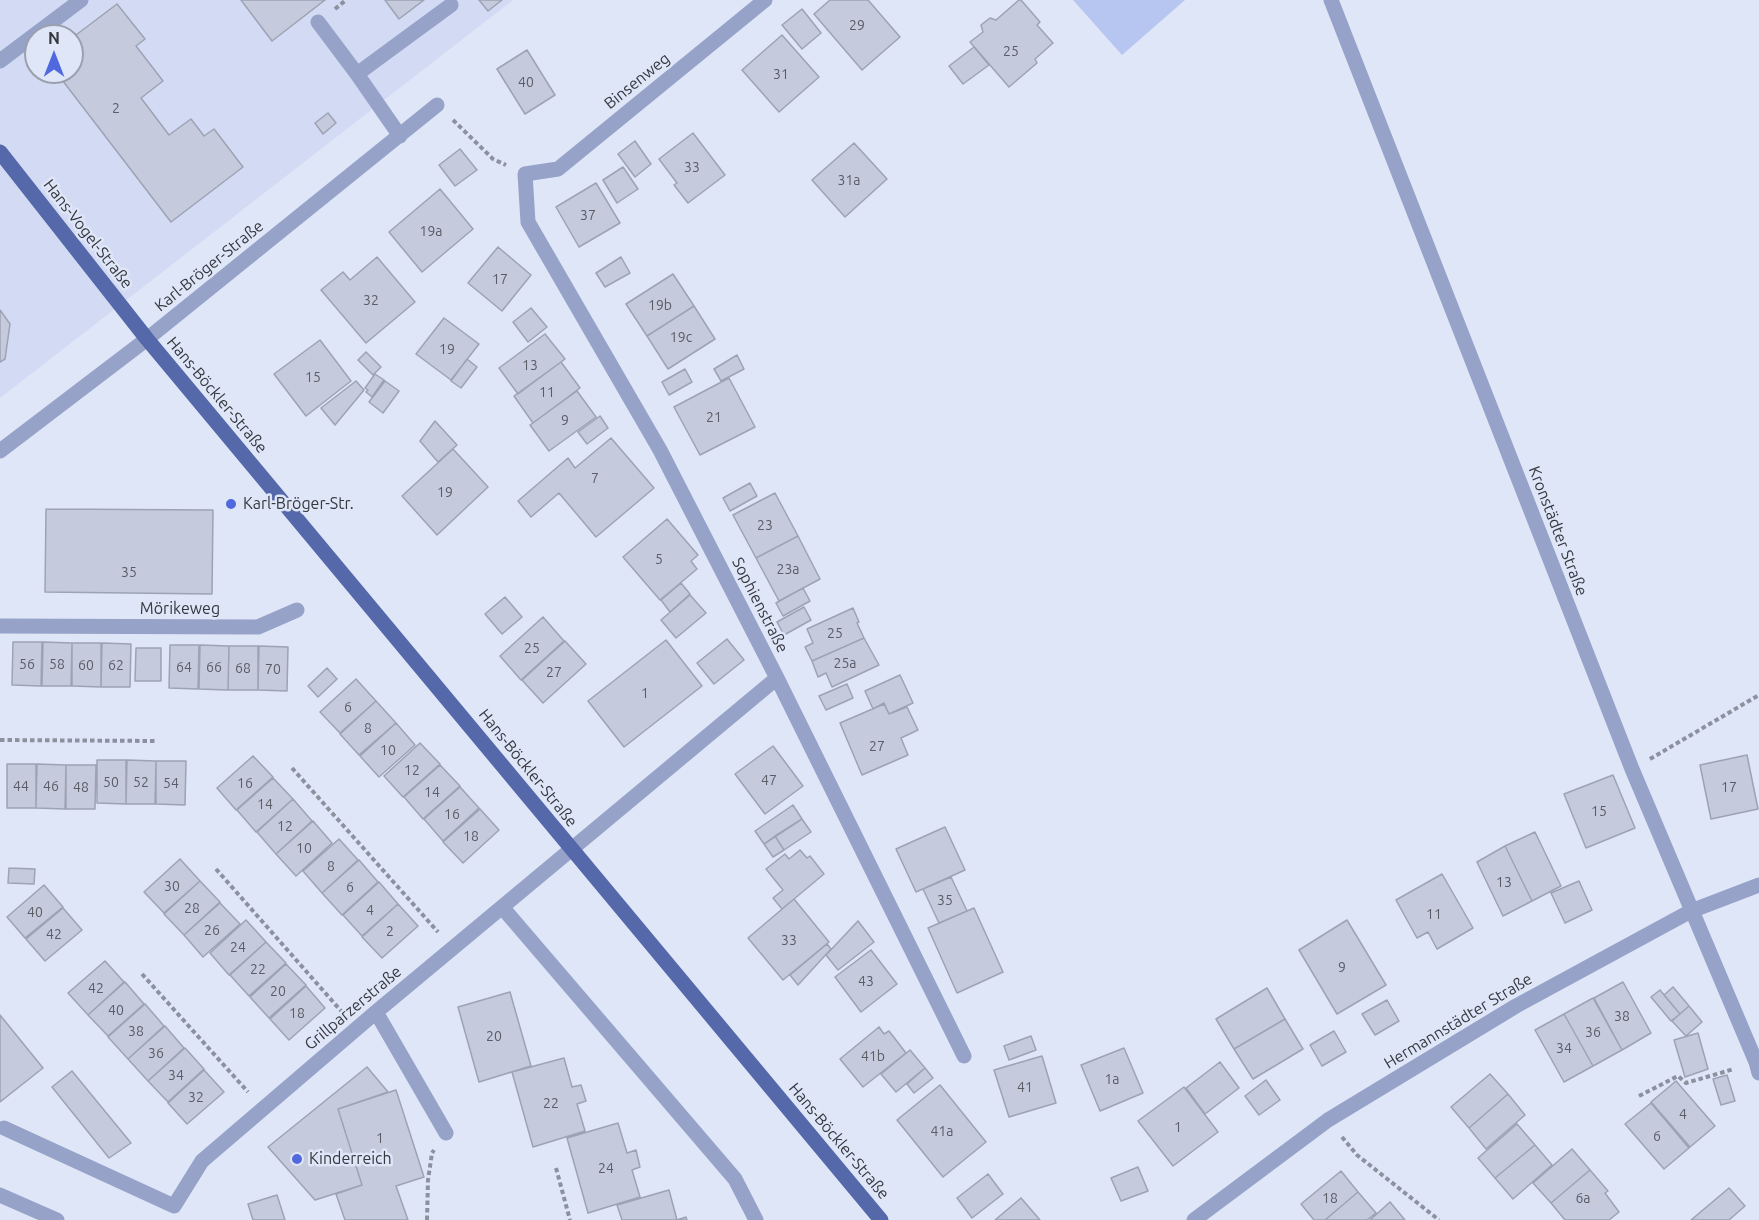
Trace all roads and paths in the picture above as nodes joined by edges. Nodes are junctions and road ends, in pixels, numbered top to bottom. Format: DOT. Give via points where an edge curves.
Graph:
graph roads {
  1 [pos="81,0"];
  2 [pos="765,0"];
  3 [pos="1331,0"];
  4 [pos="451,5"];
  5 [pos="318,22"];
  6 [pos="0,62"];
  7 [pos="357,74"];
  8 [pos="437,105"];
  9 [pos="400,136"];
  10 [pos="0,152"];
  11 [pos="525,174"];
  12 [pos="147,339"];
  13 [pos="0,451"];
  14 [pos="297,610"];
  15 [pos="0,626"];
  16 [pos="777,678"];
  17 [pos="1759,695"];
  18 [pos="0,740"];
  19 [pos="156,741"];
  20 [pos="292,768"];
  21 [pos="1632,770"];
  22 [pos="571,850"];
  23 [pos="216,869"];
  24 [pos="1759,885"];
  25 [pos="502,906"];
  26 [pos="1691,910"];
  27 [pos="452,948"];
  28 [pos="142,974"];
  29 [pos="376,1012"];
  30 [pos="356,1028"];
  31 [pos="964,1056"];
  32 [pos="1758,1067"];
  33 [pos="1639,1096"];
  34 [pos="262,1108"];
  35 [pos="1328,1120"];
  36 [pos="4,1128"];
  37 [pos="446,1133"];
  38 [pos="556,1168"];
  39 [pos="0,1195"];
  40 [pos="173,1213"];
  41 [pos="57,1220"];
  42 [pos="427,1220"];
  43 [pos="570,1220"];
  44 [pos="756,1220"];
  45 [pos="881,1220"];
  46 [pos="1194,1220"];
  47 [pos="1439,1220"];
  1 -- 6 [label="street"];
  2 -- 11 [label="street, Binsenweg" via="558,169"];
  3 -- 21 [label="street, Kronstädter Straße"];
  4 -- 7 [label="street"];
  5 -- 7 [label="street"];
  7 -- 9 [label="street"];
  8 -- 9 [label="street, Karl-Bröger-Straße"];
  8 -- 11 [label="path" via="493,159"];
  9 -- 12 [label="street, Karl-Bröger-Straße"];
  10 -- 12 [label="main road, Hans-Vogel-Straße"];
  11 -- 16 [label="street, Sophienstraße" via="528,222 660,450"];
  12 -- 13 [label="street, Karl-Bröger-Straße"];
  12 -- 22 [label="main road, Hans-Böckler-Straße"];
  14 -- 15 [label="street, Mörikeweg" via="258,627"];
  16 -- 22 [label="street, Grillparzerstraße"];
  16 -- 31 [label="street, Sophienstraße"];
  17 -- 21 [label="path"];
  18 -- 19 [label="path"];
  20 -- 27 [label="path"];
  21 -- 26 [label="street, Kronstädter Straße"];
  22 -- 25 [label="street, Grillparzerstraße"];
  22 -- 45 [label="main road, Hans-Böckler-Straße"];
  23 -- 30 [label="path"];
  24 -- 26 [label="street, Hermannstädter Straße"];
  25 -- 27 [label="street, Grillparzerstraße"];
  25 -- 44 [label="street" via="735,1179"];
  26 -- 32 [label="street, Kronstädter Straße"];
  26 -- 35 [label="street, Hermannstädter Straße" via="1516,1006"];
  27 -- 29 [label="street, Grillparzerstraße"];
  28 -- 34 [label="path"];
  29 -- 30 [label="street, Grillparzerstraße"];
  29 -- 37 [label="street"];
  30 -- 34 [label="street, Grillparzerstraße"];
  32 -- 33 [label="path" via="1686,1083 1678,1076"];
  34 -- 40 [label="street, Grillparzerstraße" via="202,1161"];
  35 -- 46 [label="street, Hermannstädter Straße"];
  35 -- 47 [label="path" via="1357,1155"];
  36 -- 40 [label="street"];
  37 -- 42 [label="path" via="432,1153"];
  38 -- 43 [label="path"];
  39 -- 41 [label="street"];
}
